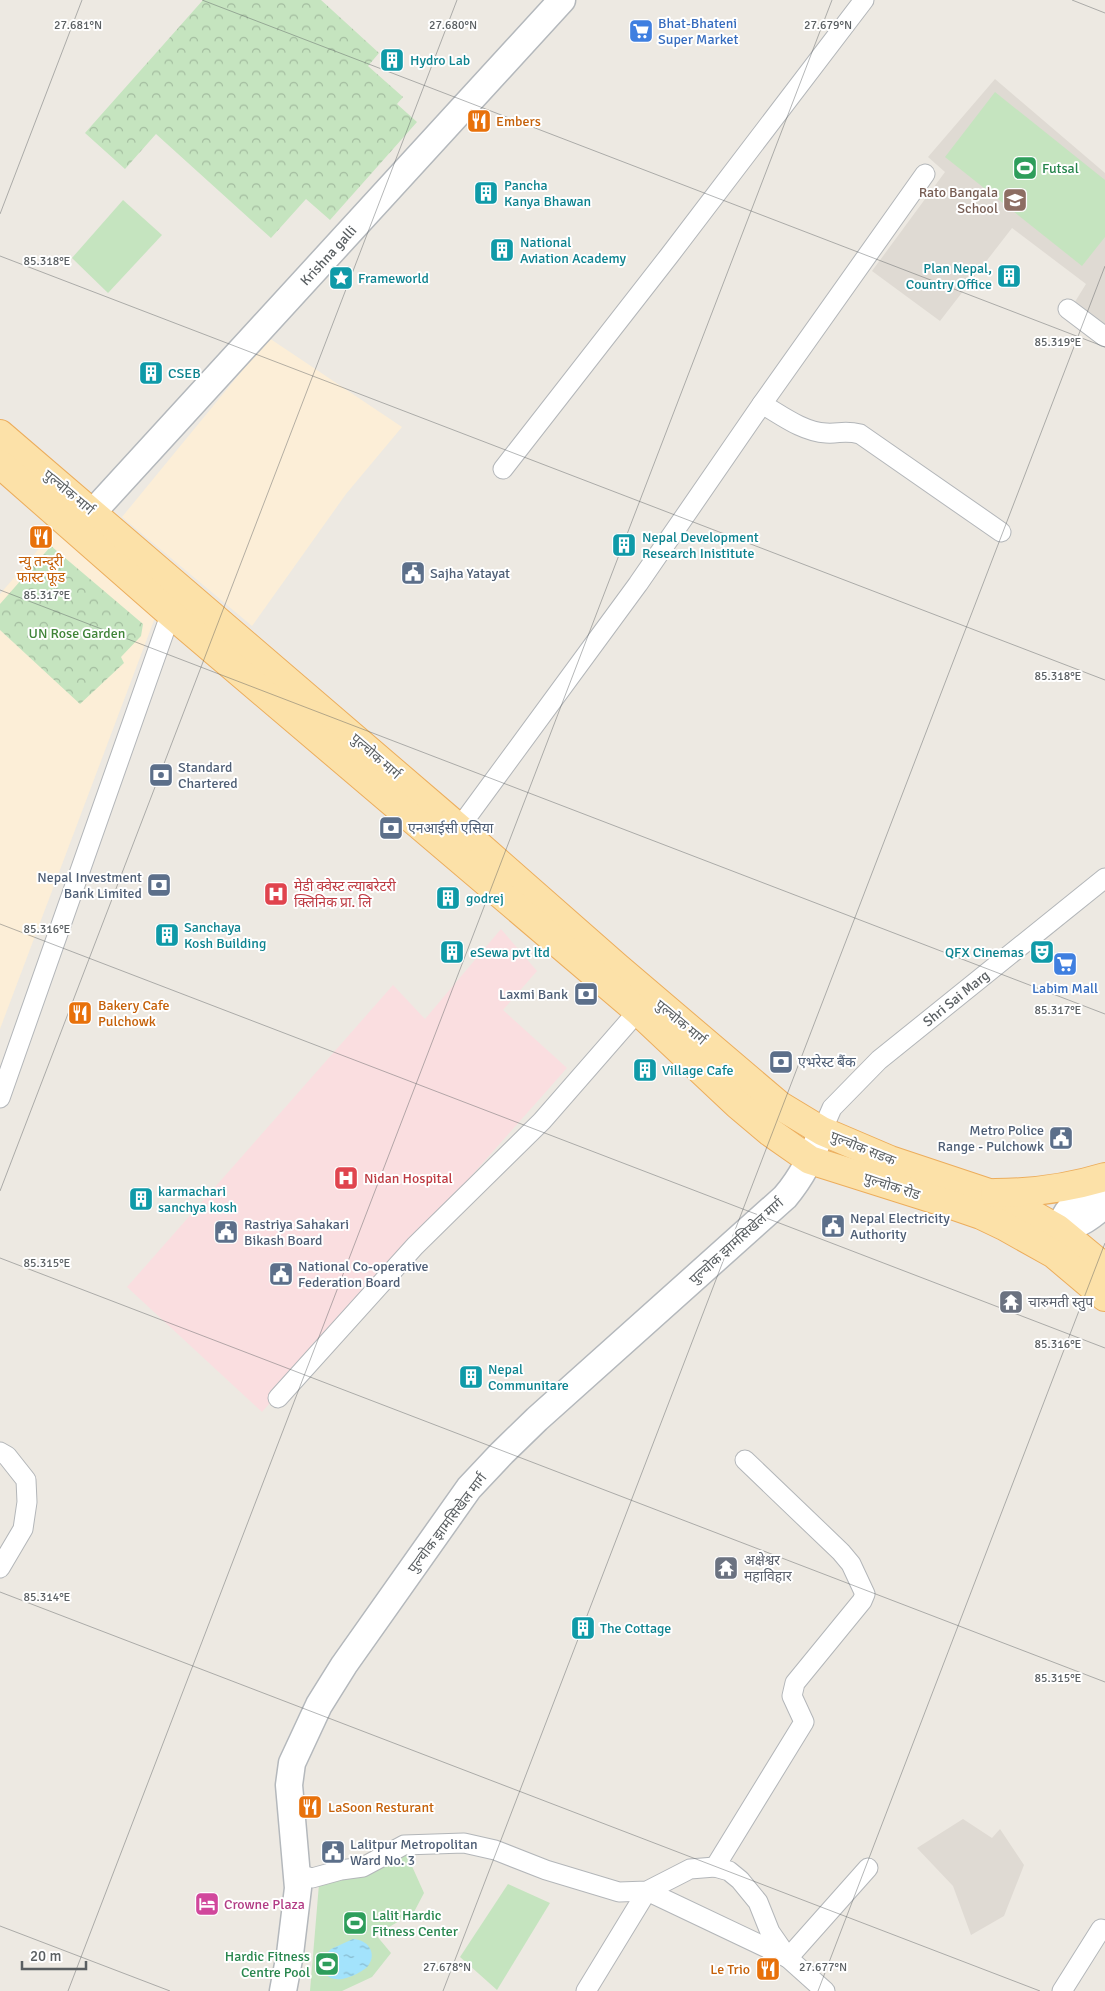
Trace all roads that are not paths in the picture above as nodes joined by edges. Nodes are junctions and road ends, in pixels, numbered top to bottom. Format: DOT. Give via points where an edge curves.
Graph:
graph roads {
  1 [pos="562,0"];
  2 [pos="864,0"];
  3 [pos="924,174"];
  4 [pos="1068,309"];
  5 [pos="1105,337"];
  6 [pos="762,404"];
  7 [pos="0,434"];
  8 [pos="0,464"];
  9 [pos="504,468"];
  10 [pos="93,512"];
  11 [pos="1001,532"];
  12 [pos="180,588"];
  13 [pos="171,614"];
  14 [pos="459,828"];
  15 [pos="1105,878"];
  16 [pos="638,1011"];
  17 [pos="750,1081"];
  18 [pos="0,1098"];
  19 [pos="738,1105"];
  20 [pos="822,1131"];
  21 [pos="810,1160"];
  22 [pos="1105,1177"];
  23 [pos="1105,1181"];
  24 [pos="989,1193"];
  25 [pos="1105,1204"];
  26 [pos="1056,1241"];
  27 [pos="1105,1268"];
  28 [pos="1105,1297"];
  29 [pos="278,1398"];
  30 [pos="0,1452"];
  31 [pos="745,1460"];
  32 [pos="0,1568"];
  33 [pos="715,1867"];
  34 [pos="868,1868"];
  35 [pos="297,1874"];
  36 [pos="647,1891"];
  37 [pos="1101,1929"];
  38 [pos="788,1958"];
  39 [pos="283,1991"];
  40 [pos="586,1991"];
  41 [pos="825,1991"];
  42 [pos="1062,1991"];
  1 -- 10 [label="main road, Krishna galli"];
  2 -- 9 [label="street"];
  3 -- 6 [label="street"];
  4 -- 5 [label="street"];
  6 -- 11 [label="street" via="808,430 827,434 847,431 860,434"];
  6 -- 14 [label="street" via="638,584"];
  7 -- 10 [label="main road, पुल्चोक मार्ग"];
  8 -- 13 [label="main road, पुल्चोक मार्ग"];
  10 -- 12 [label="main road, पुल्चोक मार्ग"];
  12 -- 13 [label="street"];
  12 -- 14 [label="main road, पुल्चोक मार्ग"];
  13 -- 16 [label="main road, पुल्चोक मार्ग"];
  13 -- 18 [label="street"];
  14 -- 17 [label="main road, पुल्चोक मार्ग"];
  15 -- 20 [label="street, Shri Sai Marg" via="878,1060 832,1108"];
  16 -- 19 [label="main road, पुल्चोक मार्ग"];
  16 -- 29 [label="street" via="542,1121 415,1246"];
  17 -- 20 [label="main road, पुल्चोक सडक" via="780,1105"];
  19 -- 21 [label="main road, पुल्चोक रोड"];
  20 -- 21 [label="main road, पुल्चोक झामसिखेल मार्ग"];
  20 -- 24 [label="main road, पुल्चोक सडक" via="890,1160"];
  21 -- 26 [label="main road, पुल्चोक रोड"];
  21 -- 35 [label="main road, पुल्चोक झामसिखेल मार्ग" via="785,1197 537,1419 469,1488 344,1664 304,1733 292,1763 289,1785"];
  22 -- 24 [label="main road" via="1058,1189"];
  23 -- 26 [label="main road" via="1069,1208"];
  24 -- 26 [label="main road" via="1021,1208"];
  25 -- 26 [label="main road"];
  26 -- 27 [label="main road"];
  26 -- 28 [label="main road"];
  30 -- 32 [label="street" via="26,1480 27,1502 23,1529"];
  31 -- 33 [label="street" via="841,1552 851,1564 865,1594 795,1683 792,1696 804,1722"];
  33 -- 36 [label="street" via="690,1869"];
  33 -- 38 [label="street" via="740,1880 758,1902 770,1932"];
  34 -- 38 [label="street"];
  35 -- 36 [label="street" via="312,1878 363,1867 404,1845 464,1844 496,1850 546,1870 619,1892"];
  35 -- 39 [label="main road, पुल्चोक झामसिखेल मार्ग" via="292,1944"];
  36 -- 38 [label="street"];
  36 -- 40 [label="street"];
  37 -- 42 [label="street"];
  38 -- 41 [label="street"];
}
